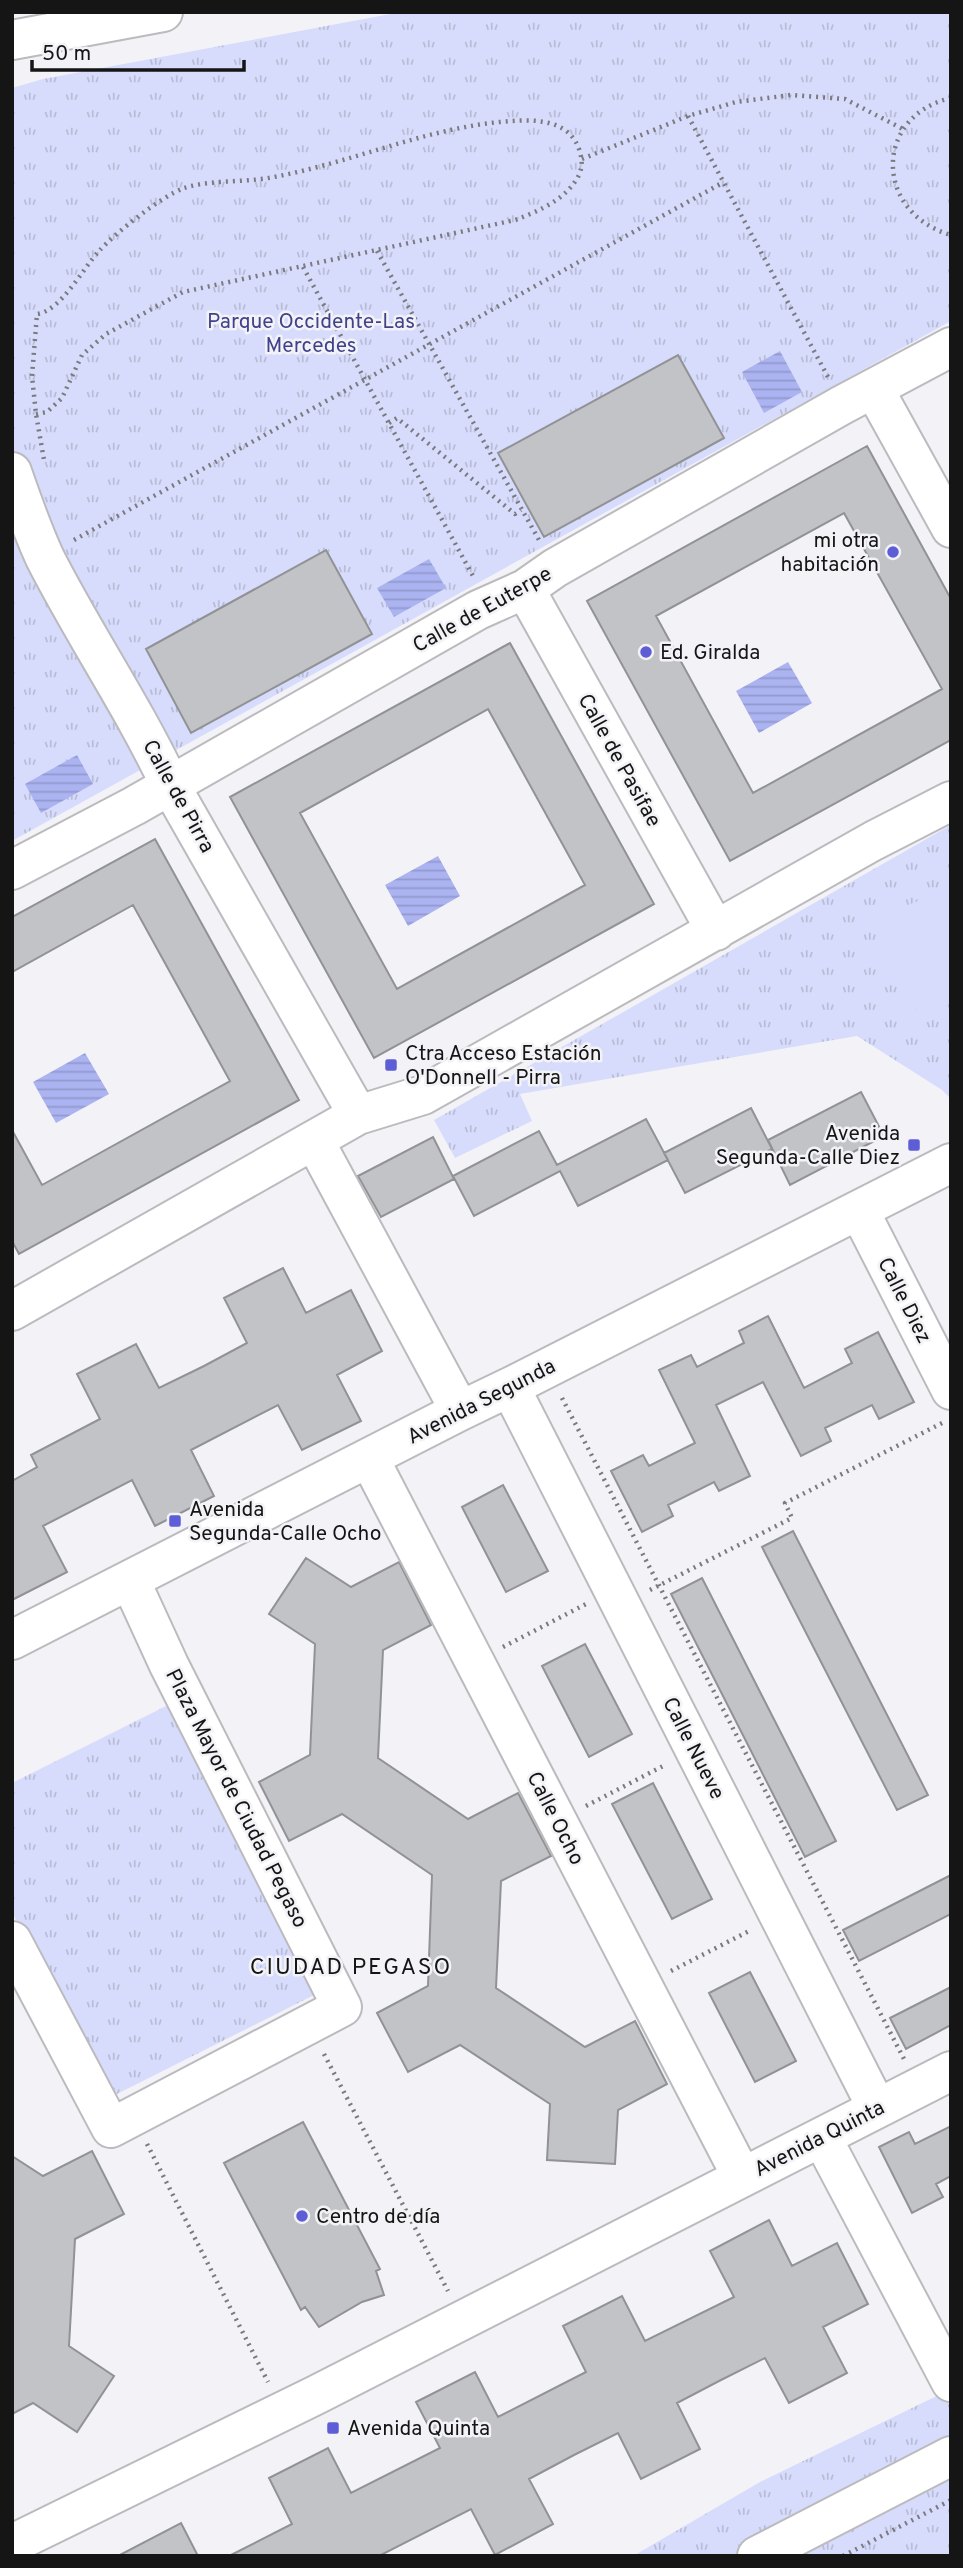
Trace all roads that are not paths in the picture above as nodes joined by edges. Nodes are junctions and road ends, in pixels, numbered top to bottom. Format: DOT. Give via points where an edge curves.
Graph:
graph roads {
  1 [pos="163,12"];
  2 [pos="18,39"];
  3 [pos="951,347"];
  4 [pos="858,397"];
  5 [pos="28,467"];
  6 [pos="951,528"];
  7 [pos="540,578"];
  8 [pos="170,785"];
  9 [pos="951,801"];
  10 [pos="12,870"];
  11 [pos="716,931"];
  12 [pos="358,1115"];
  13 [pos="314,1140"];
  14 [pos="951,1163"];
  15 [pos="859,1210"];
  16 [pos="12,1311"];
  17 [pos="510,1387"];
  18 [pos="951,1390"];
  19 [pos="460,1410"];
  20 [pos="369,1458"];
  21 [pos="130,1580"];
  22 [pos="12,1640"];
  23 [pos="12,1941"];
  24 [pos="935,2079"];
  25 [pos="877,2108"];
  26 [pos="822,2138"];
  27 [pos="742,2177"];
  28 [pos="951,2382"];
  29 [pos="951,2456"];
  30 [pos="12,2544"];
  31 [pos="757,2556"];
  1 -- 2 [label="main road"];
  3 -- 4 [label="main road, Calle de Euterpe"];
  4 -- 6 [label="main road"];
  4 -- 7 [label="main road, Calle de Euterpe"];
  5 -- 8 [label="main road, Calle de Pirra" via="26,513 45,558"];
  7 -- 8 [label="main road, Calle de Euterpe"];
  7 -- 11 [label="main road, Calle de Pasifae" via="546,630"];
  8 -- 10 [label="main road, Calle de Euterpe"];
  8 -- 12 [label="main road, Calle de Pirra"];
  9 -- 11 [label="main road"];
  11 -- 12 [label="main road" via="423,1095"];
  12 -- 13 [label="main road"];
  13 -- 16 [label="main road"];
  13 -- 19 [label="main road"];
  14 -- 15 [label="main road, Avenida Segunda"];
  15 -- 17 [label="main road, Avenida Segunda"];
  15 -- 18 [label="main road, Calle Diez"];
  17 -- 19 [label="main road, Avenida Segunda"];
  17 -- 25 [label="main road, Calle Nueve"];
  19 -- 20 [label="main road, Avenida Segunda"];
  20 -- 21 [label="main road, Avenida Segunda"];
  20 -- 27 [label="main road, Calle Ocho"];
  21 -- 22 [label="main road, Avenida Segunda"];
  21 -- 23 [label="main road, Plaza Mayor de Ciudad Pegaso" via="342,2007 111,2128"];
  24 -- 25 [label="main road, Avenida Quinta"];
  25 -- 26 [label="main road, Avenida Quinta"];
  26 -- 27 [label="main road, Avenida Quinta"];
  26 -- 28 [label="main road"];
  27 -- 30 [label="main road, Avenida Quinta"];
  29 -- 31 [label="main road"];
}
